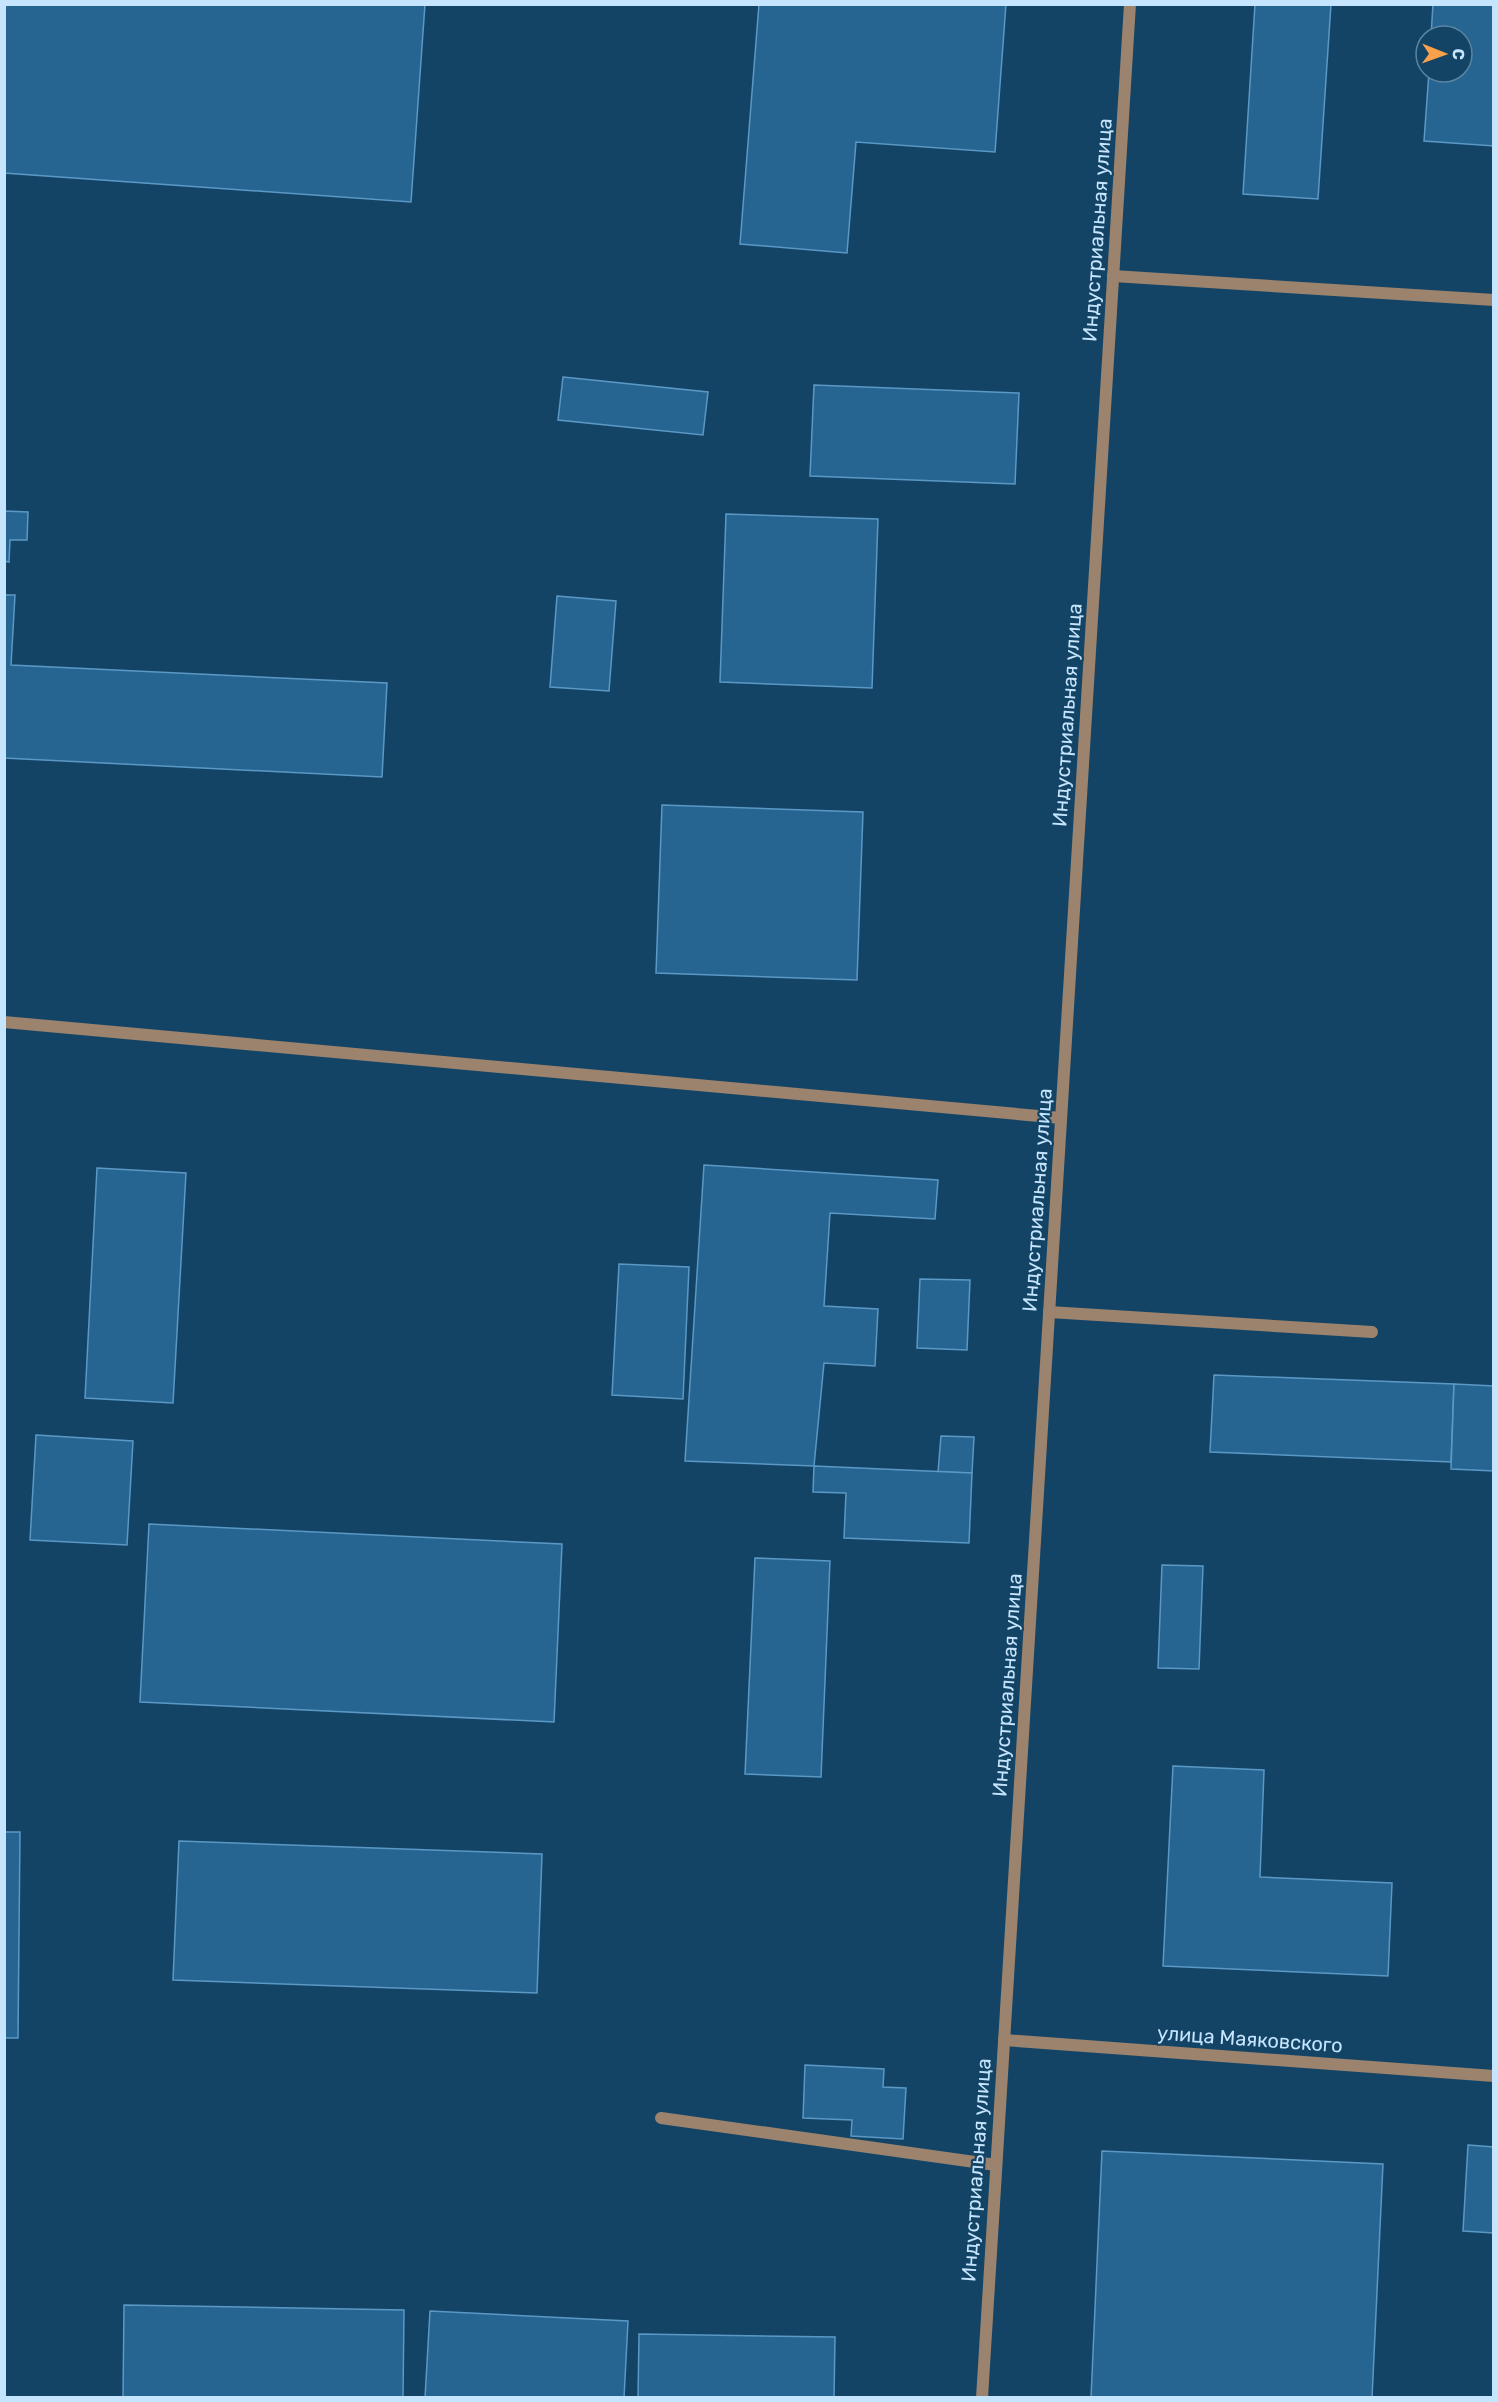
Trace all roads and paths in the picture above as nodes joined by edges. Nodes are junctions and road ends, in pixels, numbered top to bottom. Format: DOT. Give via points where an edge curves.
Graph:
graph roads {
  1 [pos="1130,4"];
  2 [pos="1113,276"];
  3 [pos="1494,300"];
  4 [pos="4,1022"];
  5 [pos="1061,1118"];
  6 [pos="1049,1312"];
  7 [pos="1372,1332"];
  8 [pos="1004,2040"];
  9 [pos="1494,2076"];
  10 [pos="661,2118"];
  11 [pos="996,2165"];
  12 [pos="982,2397"];
  1 -- 2 [label="street, Индустриальная улица"];
  2 -- 3 [label="street"];
  2 -- 5 [label="street, Индустриальная улица"];
  4 -- 5 [label="street"];
  5 -- 6 [label="street, Индустриальная улица"];
  6 -- 7 [label="street"];
  6 -- 8 [label="street, Индустриальная улица"];
  8 -- 9 [label="street, улица Маяковского"];
  8 -- 11 [label="street, Индустриальная улица"];
  10 -- 11 [label="street"];
  11 -- 12 [label="street, Индустриальная улица"];
}
